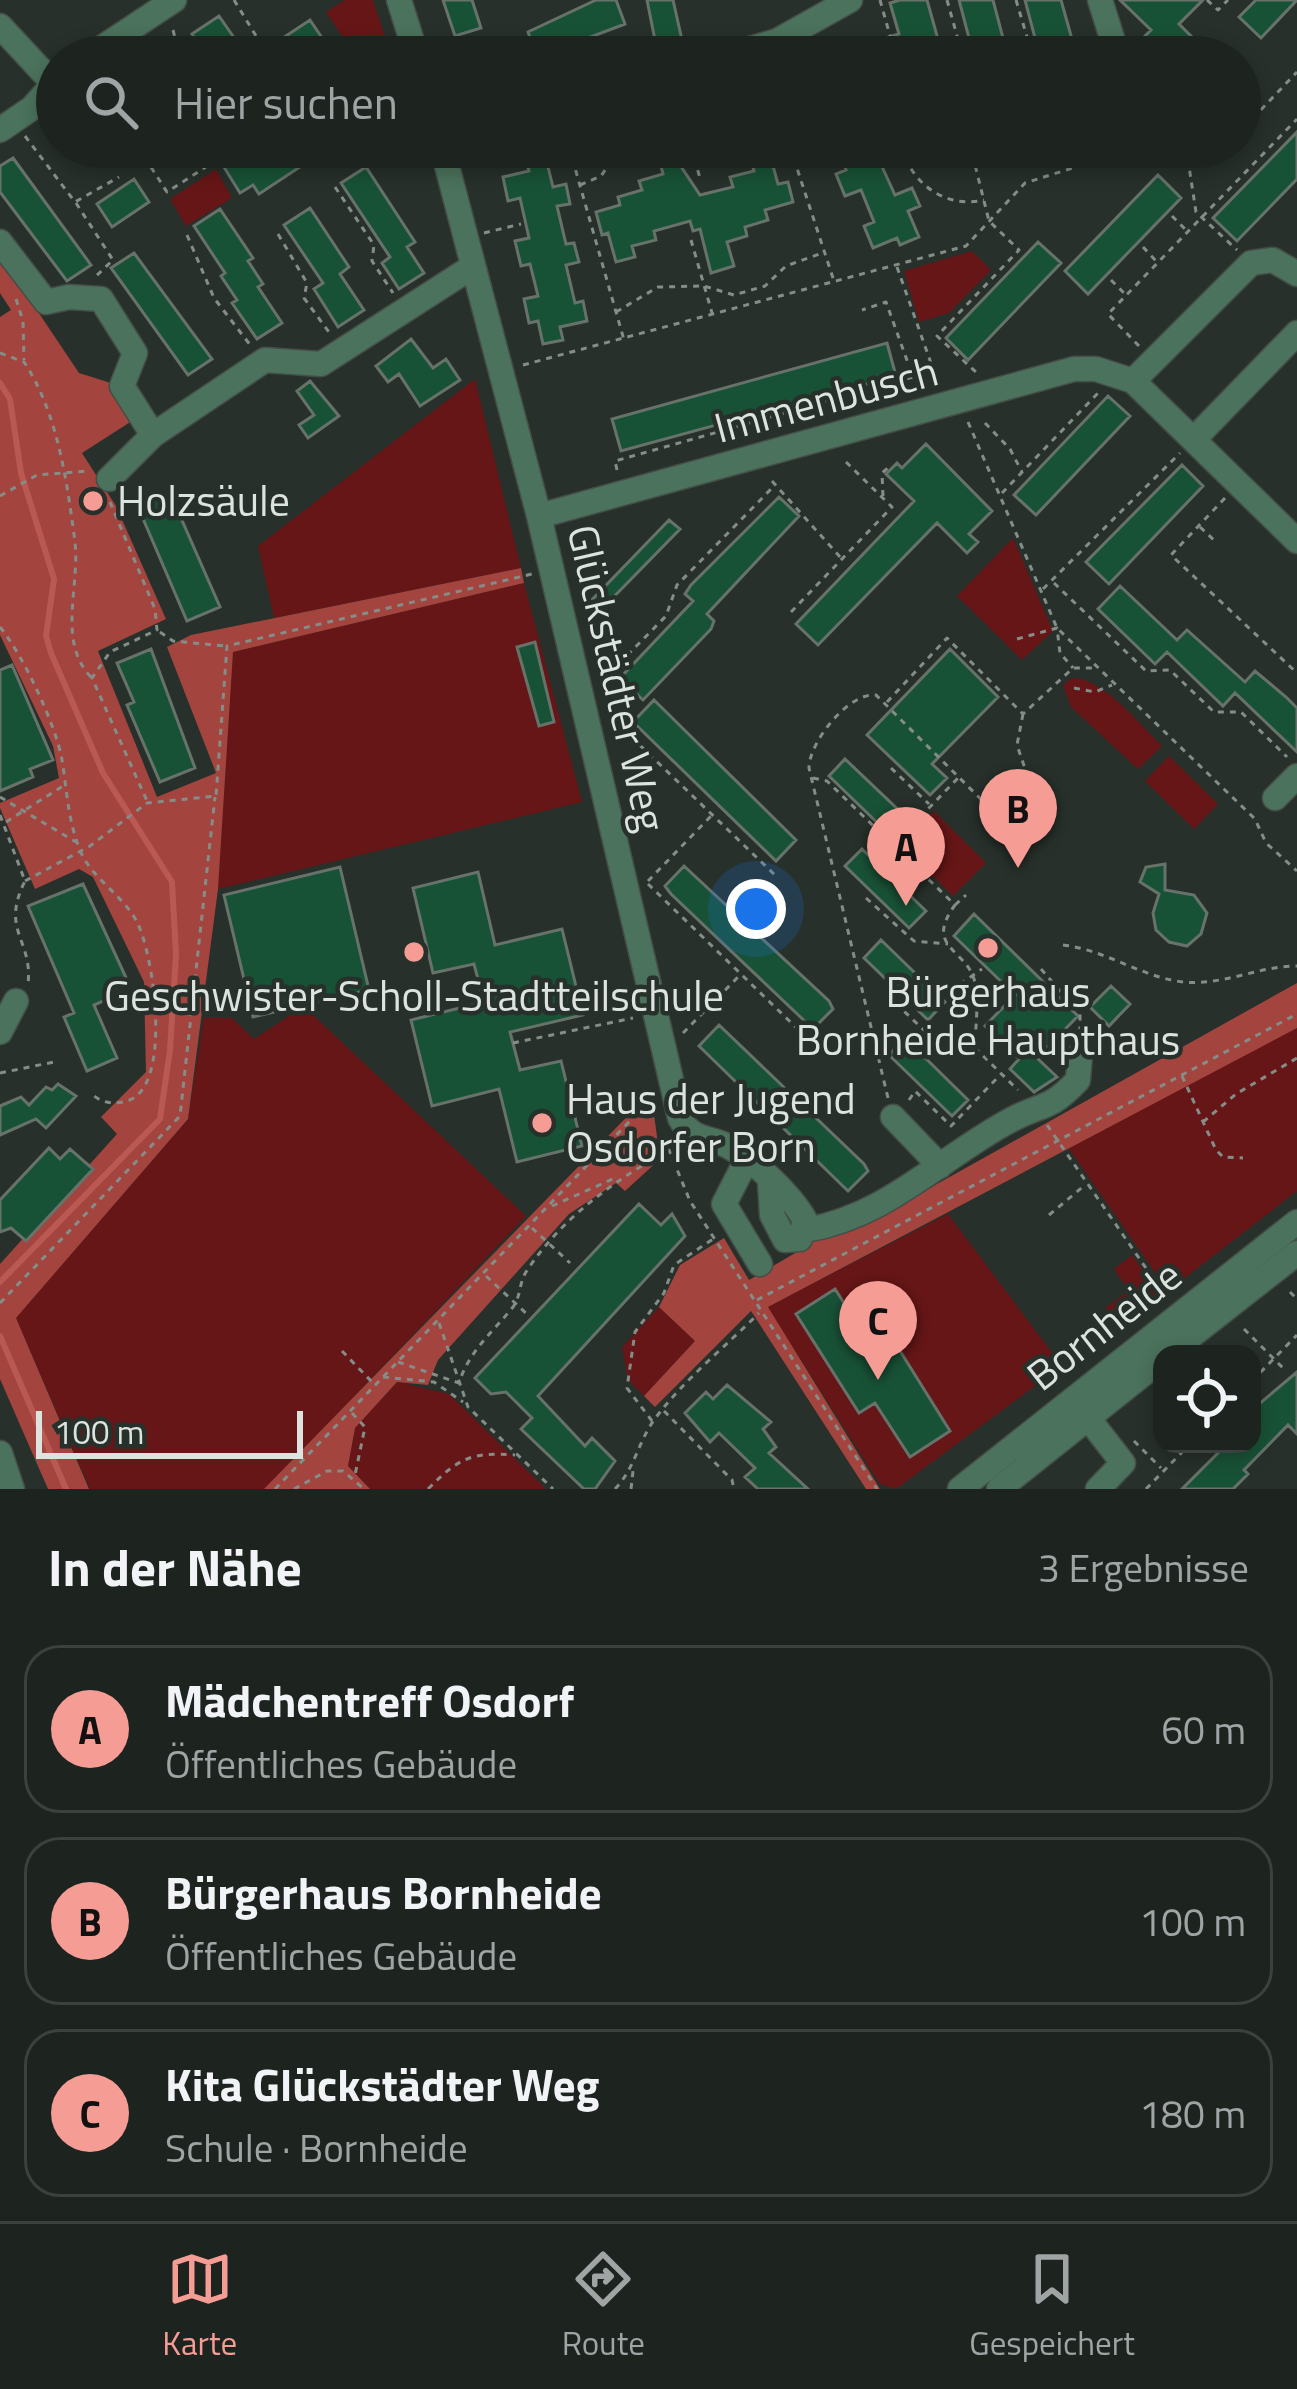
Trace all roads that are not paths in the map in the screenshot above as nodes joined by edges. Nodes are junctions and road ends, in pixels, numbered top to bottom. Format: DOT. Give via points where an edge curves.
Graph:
graph roads {
  1 [pos="399,0"];
  2 [pos="850,0"];
  3 [pos="1100,0"];
  4 [pos="172,11"];
  5 [pos="0,26"];
  6 [pos="126,36"];
  7 [pos="410,36"];
  8 [pos="786,36"];
  9 [pos="1114,36"];
  10 [pos="36,62"];
  11 [pos="36,103"];
  12 [pos="10,130"];
  13 [pos="447,168"];
  14 [pos="0,242"];
  15 [pos="472,267"];
  16 [pos="1297,274"];
  17 [pos="1297,333"];
  18 [pos="1125,377"];
  19 [pos="153,434"];
  20 [pos="1194,439"];
  21 [pos="109,479"];
  22 [pos="539,516"];
  23 [pos="1297,541"];
  24 [pos="1293,767"];
  25 [pos="1275,799"];
  26 [pos="16,1000"];
  27 [pos="0,1032"];
  28 [pos="1080,1054"];
  29 [pos="900,1110"];
  30 [pos="746,1160"];
  31 [pos="940,1166"];
  32 [pos="1297,1222"];
  33 [pos="1297,1253"];
  34 [pos="760,1264"];
  35 [pos="1179,1345"];
  36 [pos="1153,1366"];
  37 [pos="1088,1418"];
  38 [pos="0,1454"];
  39 [pos="12,1489"];
  40 [pos="960,1489"];
  41 [pos="999,1489"];
  42 [pos="1098,1489"];
  1 -- 7 [label="street"];
  2 -- 8 [label="street"];
  3 -- 9 [label="street"];
  4 -- 6 [label="street"];
  5 -- 10 [label="street"];
  11 -- 12 [label="street"];
  13 -- 15 [label="street, Glückstädter Weg"];
  14 -- 19 [label="street" via="46,302 101,299 135,353 122,386"];
  15 -- 19 [label="street" via="342,352 309,368 265,360"];
  15 -- 22 [label="street, Glückstädter Weg"];
  16 -- 18 [label="street" via="1273,260 1252,263 1154,362"];
  17 -- 20 [label="street"];
  18 -- 20 [label="street"];
  18 -- 22 [label="street, Immenbusch" via="1074,369"];
  19 -- 21 [label="street"];
  20 -- 23 [label="street"];
  22 -- 30 [label="street, Glückstädter Weg" via="680,1118 692,1135"];
  24 -- 25 [label="street"];
  26 -- 27 [label="street"];
  28 -- 31 [label="street" via="1078,1080 1050,1109 1012,1119"];
  29 -- 31 [label="street"];
  30 -- 31 [label="street, Glückstädter Weg" via="770,1182 779,1235 795,1240 806,1230 853,1221"];
  30 -- 34 [label="street" via="724,1204"];
  32 -- 40 [label="street, Bornheide"];
  33 -- 35 [label="street, Bornheide"];
  36 -- 37 [label="street, Bornheide"];
  37 -- 41 [label="street, Bornheide"];
  37 -- 42 [label="street" via="1123,1463"];
  38 -- 39 [label="street"];
}
